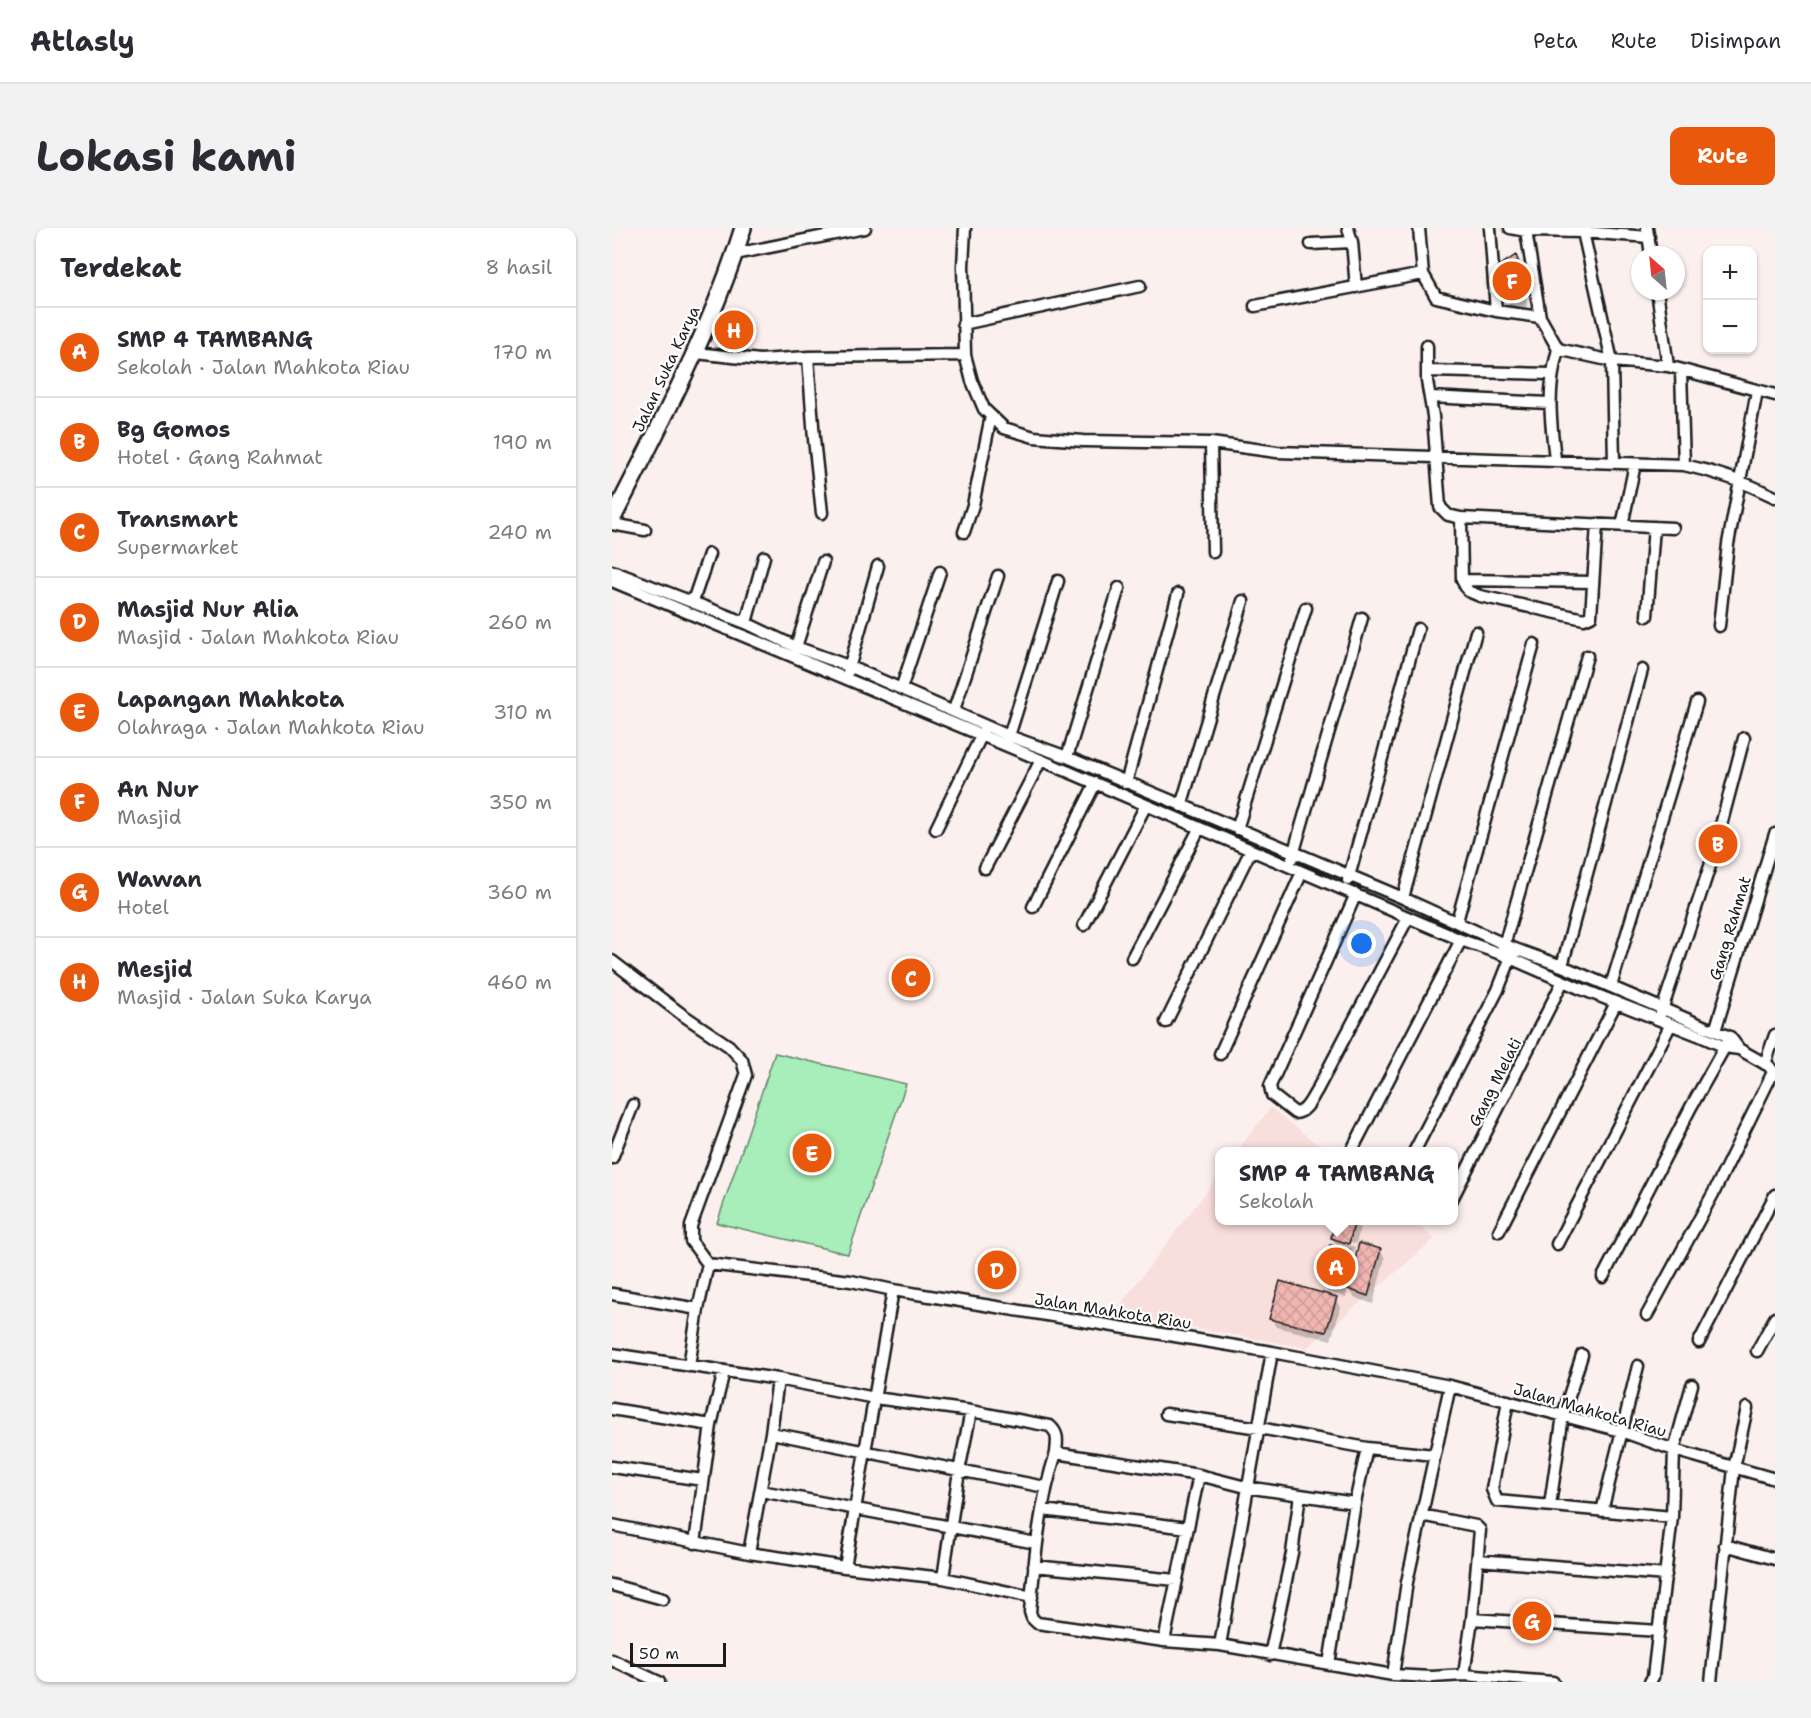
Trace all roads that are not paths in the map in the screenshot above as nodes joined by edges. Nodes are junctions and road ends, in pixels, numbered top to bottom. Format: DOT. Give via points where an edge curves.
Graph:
graph roads {
  1 [pos="743,228"];
  2 [pos="865,228"];
  3 [pos="965,228"];
  4 [pos="1348,228"];
  5 [pos="1419,228"];
  6 [pos="1490,228"];
  7 [pos="1510,228"];
  8 [pos="1526,231"];
  9 [pos="1583,232"];
  10 [pos="1648,233"];
  11 [pos="1352,242"];
  12 [pos="1311,244"];
  13 [pos="735,254"];
  14 [pos="1424,274"];
  15 [pos="1140,286"];
  16 [pos="1356,287"];
  17 [pos="1658,300"];
  18 [pos="1255,306"];
  19 [pos="1496,311"];
  20 [pos="1540,317"];
  21 [pos="963,324"];
  22 [pos="1427,346"];
  23 [pos="1558,349"];
  24 [pos="696,353"];
  25 [pos="965,356"];
  26 [pos="808,357"];
  27 [pos="1612,361"];
  28 [pos="1668,366"];
  29 [pos="1428,371"];
  30 [pos="1681,371"];
  31 [pos="1551,374"];
  32 [pos="1756,391"];
  33 [pos="1775,395"];
  34 [pos="1430,397"];
  35 [pos="1549,403"];
  36 [pos="991,416"];
  37 [pos="1211,443"];
  38 [pos="1437,458"];
  39 [pos="1555,459"];
  40 [pos="1614,463"];
  41 [pos="1635,464"];
  42 [pos="1684,465"];
  43 [pos="1741,480"];
  44 [pos="1775,497"];
  45 [pos="822,513"];
  46 [pos="1461,518"];
  47 [pos="612,522"];
  48 [pos="1597,524"];
  49 [pos="1622,526"];
  50 [pos="1654,527"];
  51 [pos="1674,528"];
  52 [pos="645,530"];
  53 [pos="964,532"];
  54 [pos="1212,552"];
  55 [pos="709,554"];
  56 [pos="764,557"];
  57 [pos="823,562"];
  58 [pos="878,566"];
  59 [pos="612,570"];
  60 [pos="940,572"];
  61 [pos="998,576"];
  62 [pos="1462,580"];
  63 [pos="612,581"];
  64 [pos="1058,581"];
  65 [pos="1593,582"];
  66 [pos="1119,588"];
  67 [pos="1178,594"];
  68 [pos="693,602"];
  69 [pos="1244,602"];
  70 [pos="1306,608"];
  71 [pos="1647,616"];
  72 [pos="1362,618"];
  73 [pos="746,623"];
  74 [pos="1719,626"];
  75 [pos="1418,629"];
  76 [pos="1476,632"];
  77 [pos="1534,644"];
  78 [pos="796,647"];
  79 [pos="1587,656"];
  80 [pos="851,666"];
  81 [pos="1642,670"];
  82 [pos="845,680"];
  83 [pos="901,689"];
  84 [pos="1697,702"];
  85 [pos="954,710"];
  86 [pos="985,725"];
  87 [pos="1009,736"];
  88 [pos="981,737"];
  89 [pos="1744,738"];
  90 [pos="1036,755"];
  91 [pos="1067,757"];
  92 [pos="1126,783"];
  93 [pos="1095,784"];
  94 [pos="1146,805"];
  95 [pos="1181,806"];
  96 [pos="936,829"];
  97 [pos="1199,829"];
  98 [pos="1237,830"];
  99 [pos="1775,834"];
  100 [pos="1251,850"];
  101 [pos="1294,853"];
  102 [pos="1287,866"];
  103 [pos="985,868"];
  104 [pos="1302,872"];
  105 [pos="1350,876"];
  106 [pos="1344,889"];
  107 [pos="1356,894"];
  108 [pos="1403,898"];
  109 [pos="1033,907"];
  110 [pos="1408,918"];
  111 [pos="1457,921"];
  112 [pos="1084,925"];
  113 [pos="1461,940"];
  114 [pos="1508,951"];
  115 [pos="1132,958"];
  116 [pos="612,961"];
  117 [pos="1562,966"];
  118 [pos="1563,981"];
  119 [pos="1611,987"];
  120 [pos="1616,1003"];
  121 [pos="1661,1014"];
  122 [pos="1166,1022"];
  123 [pos="1671,1024"];
  124 [pos="1716,1030"];
  125 [pos="1775,1035"];
  126 [pos="1727,1042"];
  127 [pos="1220,1054"];
  128 [pos="1771,1070"];
  129 [pos="633,1105"];
  130 [pos="1355,1147"];
  131 [pos="1417,1147"];
  132 [pos="612,1158"];
  133 [pos="1458,1187"];
  134 [pos="1775,1195"];
  135 [pos="1499,1231"];
  136 [pos="1557,1244"];
  137 [pos="708,1264"];
  138 [pos="1604,1277"];
  139 [pos="893,1290"];
  140 [pos="612,1294"];
  141 [pos="698,1309"];
  142 [pos="1647,1315"];
  143 [pos="1775,1318"];
  144 [pos="1699,1342"];
  145 [pos="1757,1351"];
  146 [pos="1272,1352"];
  147 [pos="612,1354"];
  148 [pos="1582,1355"];
  149 [pos="689,1366"];
  150 [pos="1638,1366"];
  151 [pos="724,1371"];
  152 [pos="778,1378"];
  153 [pos="1692,1385"];
  154 [pos="1450,1386"];
  155 [pos="875,1398"];
  156 [pos="1508,1401"];
  157 [pos="612,1408"];
  158 [pos="1747,1408"];
  159 [pos="971,1411"];
  160 [pos="1166,1414"];
  161 [pos="1563,1415"];
  162 [pos="711,1425"];
  163 [pos="1259,1428"];
  164 [pos="1621,1431"];
  165 [pos="771,1433"];
  166 [pos="1367,1448"];
  167 [pos="1674,1450"];
  168 [pos="865,1452"];
  169 [pos="1056,1453"];
  170 [pos="1434,1455"];
  171 [pos="612,1467"];
  172 [pos="1734,1468"];
  173 [pos="959,1471"];
  174 [pos="1199,1475"];
  175 [pos="1775,1479"];
  176 [pos="704,1480"];
  177 [pos="1045,1486"];
  178 [pos="1246,1487"];
  179 [pos="761,1491"];
  180 [pos="1300,1495"];
  181 [pos="1355,1503"];
  182 [pos="1550,1505"];
  183 [pos="855,1509"];
  184 [pos="1043,1509"];
  185 [pos="1602,1511"];
  186 [pos="1421,1515"];
  187 [pos="1672,1517"];
  188 [pos="612,1525"];
  189 [pos="951,1526"];
  190 [pos="1188,1528"];
  191 [pos="695,1543"];
  192 [pos="1036,1543"];
  193 [pos="1725,1545"];
  194 [pos="749,1553"];
  195 [pos="1775,1559"];
  196 [pos="1478,1560"];
  197 [pos="1034,1566"];
  198 [pos="845,1567"];
  199 [pos="1666,1575"];
  200 [pos="943,1578"];
  201 [pos="1176,1580"];
  202 [pos="612,1585"];
  203 [pos="1032,1597"];
  204 [pos="663,1599"];
  205 [pos="1472,1619"];
  206 [pos="1659,1631"];
  207 [pos="1164,1641"];
  208 [pos="1220,1645"];
  209 [pos="1270,1655"];
  210 [pos="612,1660"];
  211 [pos="1329,1664"];
  212 [pos="1393,1675"];
  213 [pos="1464,1675"];
  214 [pos="634,1677"];
  215 [pos="658,1682"];
  216 [pos="1552,1682"];
  217 [pos="1650,1682"];
  218 [pos="1711,1682"];
  1 -- 13 [label="main road, Jalan Suka Karya"];
  2 -- 13 [label="street"];
  3 -- 21 [label="street"];
  4 -- 11 [label="street"];
  5 -- 14 [label="street"];
  6 -- 19 [label="street"];
  7 -- 8 [label="street"];
  8 -- 9 [label="street"];
  8 -- 20 [label="street"];
  9 -- 10 [label="street"];
  9 -- 27 [label="street"];
  11 -- 12 [label="street"];
  11 -- 16 [label="street"];
  13 -- 24 [label="main road, Jalan Suka Karya"];
  14 -- 16 [label="street"];
  14 -- 19 [label="street" via="1436,297"];
  15 -- 21 [label="street"];
  16 -- 18 [label="street"];
  17 -- 28 [label="street"];
  19 -- 20 [label="street"];
  20 -- 23 [label="street"];
  21 -- 25 [label="street"];
  22 -- 29 [label="street"];
  23 -- 27 [label="street"];
  23 -- 31 [label="street"];
  24 -- 26 [label="street" via="760,360"];
  24 -- 47 [label="main road, Jalan Suka Karya"];
  25 -- 26 [label="street"];
  25 -- 36 [label="street" via="984,409"];
  26 -- 45 [label="street"];
  27 -- 28 [label="street"];
  27 -- 40 [label="street"];
  28 -- 30 [label="street"];
  29 -- 31 [label="street"];
  29 -- 34 [label="street"];
  30 -- 32 [label="street"];
  30 -- 42 [label="street"];
  31 -- 35 [label="street"];
  32 -- 33 [label="street"];
  32 -- 43 [label="street"];
  34 -- 35 [label="street"];
  34 -- 38 [label="street"];
  35 -- 39 [label="street"];
  36 -- 37 [label="street" via="1004,428 1034,437"];
  36 -- 53 [label="street"];
  37 -- 38 [label="street" via="1277,452"];
  37 -- 54 [label="street"];
  38 -- 39 [label="street"];
  38 -- 46 [label="street" via="1440,507 1448,515"];
  39 -- 40 [label="street"];
  40 -- 41 [label="street"];
  41 -- 42 [label="street"];
  41 -- 49 [label="street"];
  42 -- 43 [label="street"];
  43 -- 44 [label="street"];
  43 -- 74 [label="street" via="1728,544"];
  46 -- 48 [label="street"];
  46 -- 62 [label="street"];
  47 -- 52 [label="street"];
  48 -- 49 [label="street"];
  48 -- 65 [label="street"];
  49 -- 50 [label="street"];
  50 -- 51 [label="street"];
  50 -- 71 [label="street"];
  55 -- 68 [label="street"];
  56 -- 73 [label="street"];
  57 -- 78 [label="street"];
  58 -- 80 [label="street"];
  59 -- 68 [label="street"];
  60 -- 83 [label="street"];
  61 -- 85 [label="street"];
  62 -- 65 [label="street"];
  62 -- 65 [label="street" via="1471,594 1584,620 1591,616"];
  63 -- 82 [label="street"];
  64 -- 87 [label="street"];
  66 -- 91 [label="street"];
  67 -- 92 [label="street"];
  68 -- 73 [label="street"];
  69 -- 95 [label="street"];
  70 -- 98 [label="street"];
  72 -- 101 [label="street"];
  73 -- 78 [label="street"];
  75 -- 105 [label="street"];
  76 -- 108 [label="street"];
  77 -- 111 [label="street"];
  78 -- 80 [label="street"];
  79 -- 114 [label="street"];
  80 -- 82 [label="street"];
  80 -- 83 [label="street"];
  81 -- 117 [label="street"];
  82 -- 88 [label="street"];
  83 -- 85 [label="street"];
  84 -- 119 [label="street"];
  85 -- 86 [label="street"];
  86 -- 87 [label="street"];
  86 -- 88 [label="street"];
  87 -- 90 [label="street"];
  88 -- 90 [label="street"];
  88 -- 96 [label="street"];
  89 -- 121 [label="street" via="1711,863"];
  90 -- 91 [label="street"];
  90 -- 93 [label="street"];
  90 -- 103 [label="street"];
  91 -- 92 [label="street"];
  92 -- 95 [label="street"];
  93 -- 94 [label="street"];
  93 -- 109 [label="street"];
  94 -- 97 [label="street"];
  94 -- 112 [label="street"];
  95 -- 98 [label="street"];
  97 -- 100 [label="street"];
  97 -- 115 [label="street"];
  98 -- 101 [label="street"];
  99 -- 124 [label="street, Gang Rahmat"];
  100 -- 102 [label="street"];
  100 -- 122 [label="street"];
  101 -- 102 [label="street"];
  101 -- 105 [label="street"];
  102 -- 104 [label="street"];
  104 -- 106 [label="street"];
  104 -- 127 [label="street"];
  105 -- 106 [label="street"];
  105 -- 108 [label="street"];
  106 -- 107 [label="street"];
  107 -- 110 [label="street"];
  107 -- 110 [label="street" via="1270,1086 1272,1095 1295,1113 1307,1107 1317,1090"];
  108 -- 111 [label="street"];
  110 -- 113 [label="street"];
  111 -- 114 [label="street"];
  113 -- 114 [label="street"];
  113 -- 130 [label="street"];
  114 -- 117 [label="street"];
  114 -- 118 [label="street"];
  114 -- 131 [label="street" via="1498,990"];
  116 -- 137 [label="street" via="729,1046 742,1060 746,1075 691,1226 692,1241"];
  117 -- 119 [label="street"];
  118 -- 120 [label="street"];
  118 -- 133 [label="street, Gang Melati"];
  119 -- 121 [label="street"];
  120 -- 121 [label="street"];
  120 -- 135 [label="street"];
  121 -- 123 [label="street"];
  121 -- 124 [label="street"];
  123 -- 126 [label="street"];
  123 -- 136 [label="street"];
  124 -- 126 [label="street"];
  125 -- 128 [label="street"];
  126 -- 128 [label="street"];
  126 -- 138 [label="street"];
  128 -- 142 [label="street" via="1714,1192"];
  129 -- 132 [label="street"];
  134 -- 144 [label="street"];
  137 -- 139 [label="street, Jalan Mahkota Riau"];
  137 -- 141 [label="street"];
  139 -- 146 [label="street, Jalan Mahkota Riau"];
  139 -- 155 [label="street"];
  140 -- 141 [label="street"];
  141 -- 149 [label="street"];
  143 -- 145 [label="street"];
  146 -- 154 [label="street, Jalan Mahkota Riau"];
  146 -- 163 [label="street"];
  147 -- 149 [label="street"];
  148 -- 161 [label="street"];
  149 -- 151 [label="street"];
  150 -- 164 [label="street"];
  151 -- 152 [label="street"];
  151 -- 162 [label="street"];
  152 -- 155 [label="street"];
  152 -- 165 [label="street"];
  153 -- 167 [label="street"];
  154 -- 156 [label="street, Jalan Mahkota Riau"];
  154 -- 170 [label="street"];
  155 -- 159 [label="street"];
  155 -- 168 [label="street"];
  156 -- 161 [label="street, Jalan Mahkota Riau"];
  156 -- 182 [label="street" via="1494,1496 1497,1501"];
  157 -- 162 [label="street"];
  158 -- 172 [label="street"];
  159 -- 169 [label="street" via="1050,1426 1058,1438"];
  159 -- 173 [label="street"];
  160 -- 163 [label="street"];
  161 -- 164 [label="street, Jalan Mahkota Riau"];
  161 -- 182 [label="street"];
  162 -- 176 [label="street"];
  163 -- 166 [label="street"];
  163 -- 178 [label="street"];
  164 -- 167 [label="street, Jalan Mahkota Riau"];
  164 -- 185 [label="street"];
  165 -- 168 [label="street"];
  165 -- 179 [label="street"];
  166 -- 170 [label="street"];
  166 -- 181 [label="street"];
  167 -- 172 [label="street, Jalan Mahkota Riau"];
  167 -- 187 [label="street"];
  168 -- 173 [label="street"];
  168 -- 183 [label="street"];
  169 -- 174 [label="street"];
  169 -- 177 [label="street"];
  170 -- 186 [label="street"];
  171 -- 176 [label="street"];
  172 -- 175 [label="street, Jalan Mahkota Riau"];
  172 -- 193 [label="street"];
  173 -- 177 [label="street"];
  173 -- 189 [label="street"];
  174 -- 178 [label="street"];
  174 -- 190 [label="street"];
  176 -- 191 [label="street"];
  177 -- 184 [label="street"];
  178 -- 180 [label="street"];
  178 -- 208 [label="street"];
  179 -- 183 [label="street"];
  179 -- 194 [label="street"];
  180 -- 181 [label="street"];
  180 -- 209 [label="street"];
  181 -- 211 [label="street"];
  182 -- 185 [label="street"];
  183 -- 189 [label="street"];
  183 -- 198 [label="street"];
  184 -- 190 [label="street"];
  184 -- 192 [label="street"];
  185 -- 187 [label="street"];
  186 -- 196 [label="street" via="1476,1526 1480,1530"];
  186 -- 212 [label="street"];
  187 -- 199 [label="street"];
  188 -- 191 [label="street"];
  189 -- 192 [label="street"];
  189 -- 200 [label="street"];
  190 -- 201 [label="street"];
  191 -- 194 [label="street"];
  192 -- 197 [label="street"];
  193 -- 195 [label="street"];
  193 -- 218 [label="street"];
  194 -- 198 [label="street"];
  196 -- 199 [label="street"];
  196 -- 205 [label="street"];
  197 -- 201 [label="street"];
  197 -- 203 [label="street"];
  198 -- 200 [label="street"];
  199 -- 206 [label="street"];
  200 -- 203 [label="street"];
  201 -- 207 [label="street"];
  202 -- 204 [label="street"];
  203 -- 207 [label="street" via="1030,1612 1037,1623"];
  205 -- 206 [label="street"];
  205 -- 213 [label="street"];
  206 -- 217 [label="street"];
  207 -- 208 [label="street"];
  208 -- 209 [label="street"];
  209 -- 211 [label="street"];
  210 -- 214 [label="street"];
  211 -- 212 [label="street"];
  212 -- 213 [label="street"];
  213 -- 216 [label="street"];
  214 -- 215 [label="street"];
}
